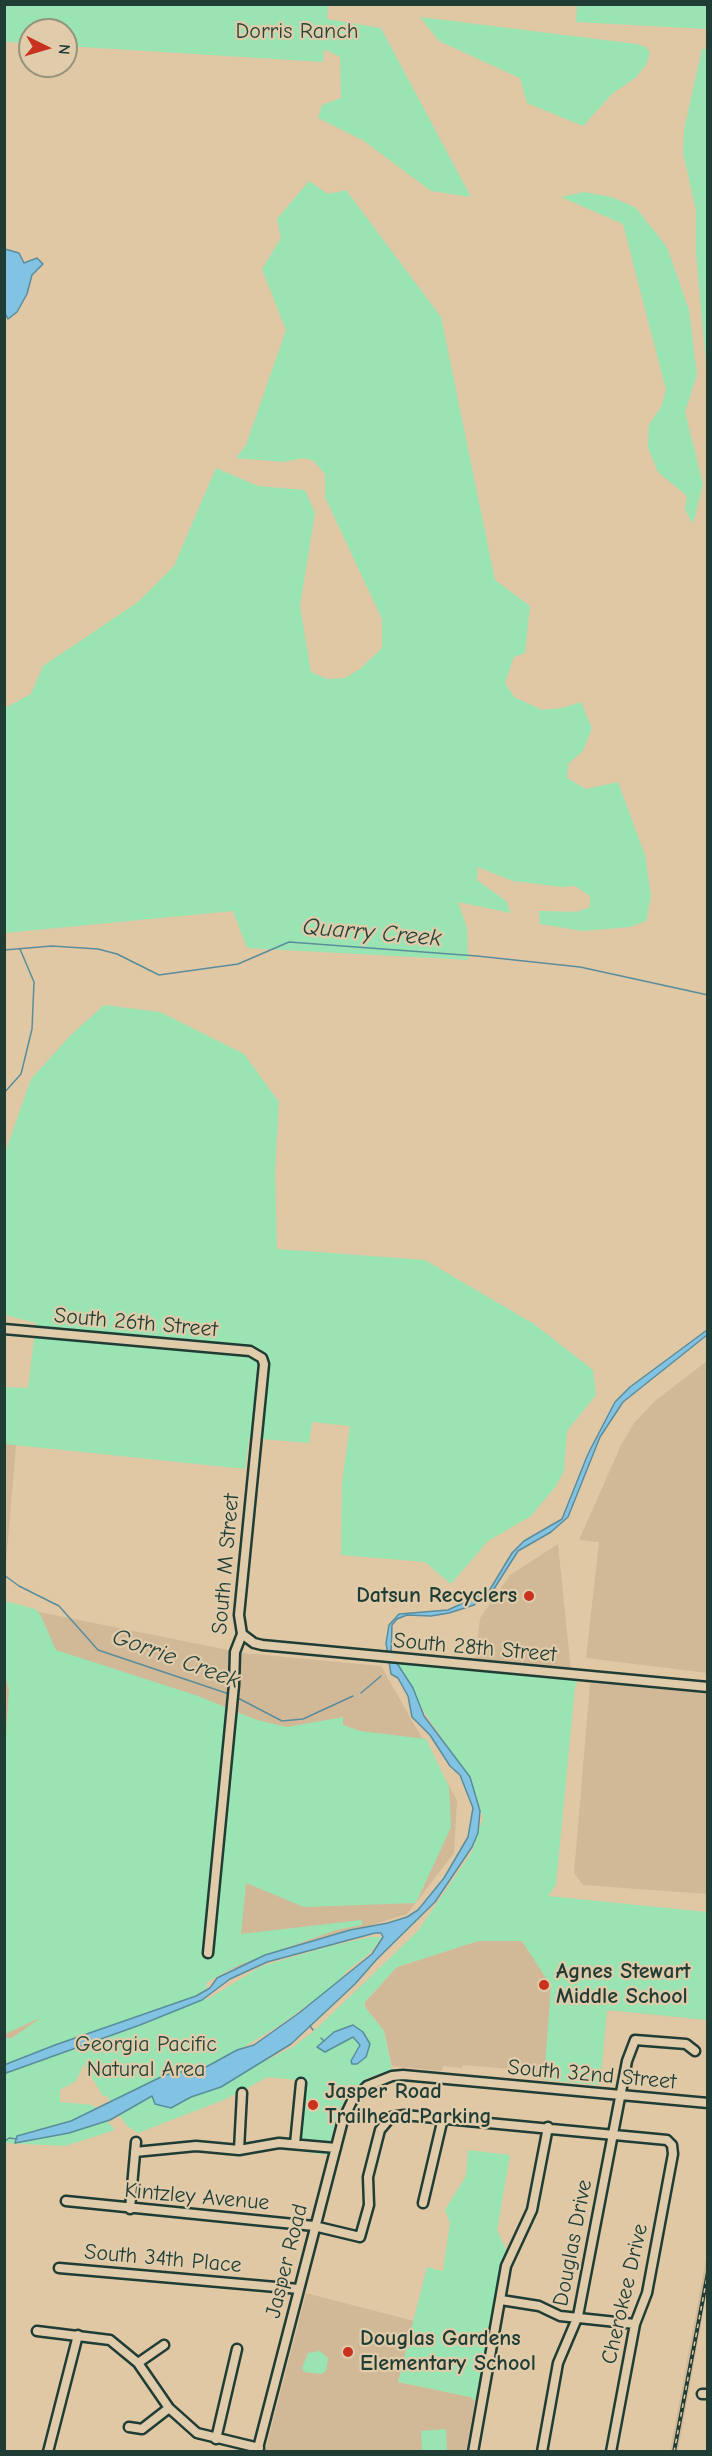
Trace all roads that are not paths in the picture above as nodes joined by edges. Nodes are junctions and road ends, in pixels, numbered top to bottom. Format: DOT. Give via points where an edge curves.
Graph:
graph roads {
  1 [pos="4,1329"];
  2 [pos="262,1358"];
  3 [pos="242,1634"];
  4 [pos="708,1688"];
  5 [pos="207,1953"];
  6 [pos="695,2050"];
  7 [pos="301,2083"];
  8 [pos="367,2086"];
  9 [pos="242,2093"];
  10 [pos="618,2095"];
  11 [pos="708,2103"];
  12 [pos="443,2118"];
  13 [pos="548,2127"];
  14 [pos="611,2133"];
  15 [pos="136,2142"];
  16 [pos="295,2144"];
  17 [pos="336,2148"];
  18 [pos="238,2150"];
  19 [pos="135,2152"];
  20 [pos="66,2201"];
  21 [pos="423,2203"];
  22 [pos="130,2209"];
  23 [pos="314,2226"];
  24 [pos="59,2268"];
  25 [pos="299,2289"];
  26 [pos="501,2300"];
  27 [pos="578,2316"];
  28 [pos="634,2324"];
  29 [pos="37,2331"];
  30 [pos="78,2335"];
  31 [pos="164,2345"];
  32 [pos="237,2349"];
  33 [pos="138,2363"];
  34 [pos="169,2408"];
  35 [pos="129,2427"];
  36 [pos="216,2439"];
  37 [pos="258,2450"];
  38 [pos="48,2451"];
  39 [pos="473,2451"];
  40 [pos="542,2451"];
  41 [pos="611,2451"];
  1 -- 2 [label="street, South 26th Street" via="250,1352"];
  2 -- 3 [label="street, South M Street" via="238,1615"];
  3 -- 4 [label="street, South 28th Street" via="262,1645"];
  3 -- 5 [label="street, South M Street" via="235,1652"];
  6 -- 10 [label="street, Douglas Drive" via="686,2044 635,2040"];
  7 -- 16 [label="street"];
  8 -- 10 [label="street, South 32nd Street" via="403,2075"];
  8 -- 17 [label="street, Jasper Road" via="348,2109"];
  9 -- 18 [label="street"];
  10 -- 11 [label="street, South 32nd Street"];
  10 -- 14 [label="street, Douglas Drive"];
  12 -- 13 [label="street"];
  12 -- 21 [label="street"];
  12 -- 23 [label="street, Kintzley Avenue" via="391,2117 380,2130 368,2177 369,2205 360,2236"];
  13 -- 14 [label="street"];
  13 -- 26 [label="street" via="532,2210 506,2266"];
  14 -- 27 [label="street, Douglas Drive"];
  14 -- 28 [label="street, Cherokee Drive" via="661,2138 672,2145 647,2293"];
  15 -- 19 [label="street"];
  16 -- 17 [label="street"];
  16 -- 18 [label="street"];
  17 -- 23 [label="street, Jasper Road"];
  18 -- 19 [label="street" via="196,2146"];
  19 -- 22 [label="street"];
  20 -- 22 [label="street, Kintzley Avenue"];
  22 -- 23 [label="street, Kintzley Avenue"];
  23 -- 25 [label="street, Jasper Road"];
  24 -- 25 [label="street, South 34th Place"];
  25 -- 37 [label="street, Jasper Road"];
  26 -- 27 [label="street" via="539,2306 560,2316"];
  26 -- 39 [label="street"];
  27 -- 28 [label="street"];
  27 -- 40 [label="street, Douglas Drive" via="558,2363"];
  28 -- 41 [label="street, Cherokee Drive"];
  29 -- 30 [label="street"];
  30 -- 33 [label="street" via="110,2340"];
  30 -- 38 [label="street"];
  31 -- 33 [label="street"];
  32 -- 36 [label="street"];
  33 -- 34 [label="street"];
  34 -- 35 [label="street" via="142,2429"];
  34 -- 36 [label="street" via="197,2433"];
  36 -- 37 [label="street"];
}
